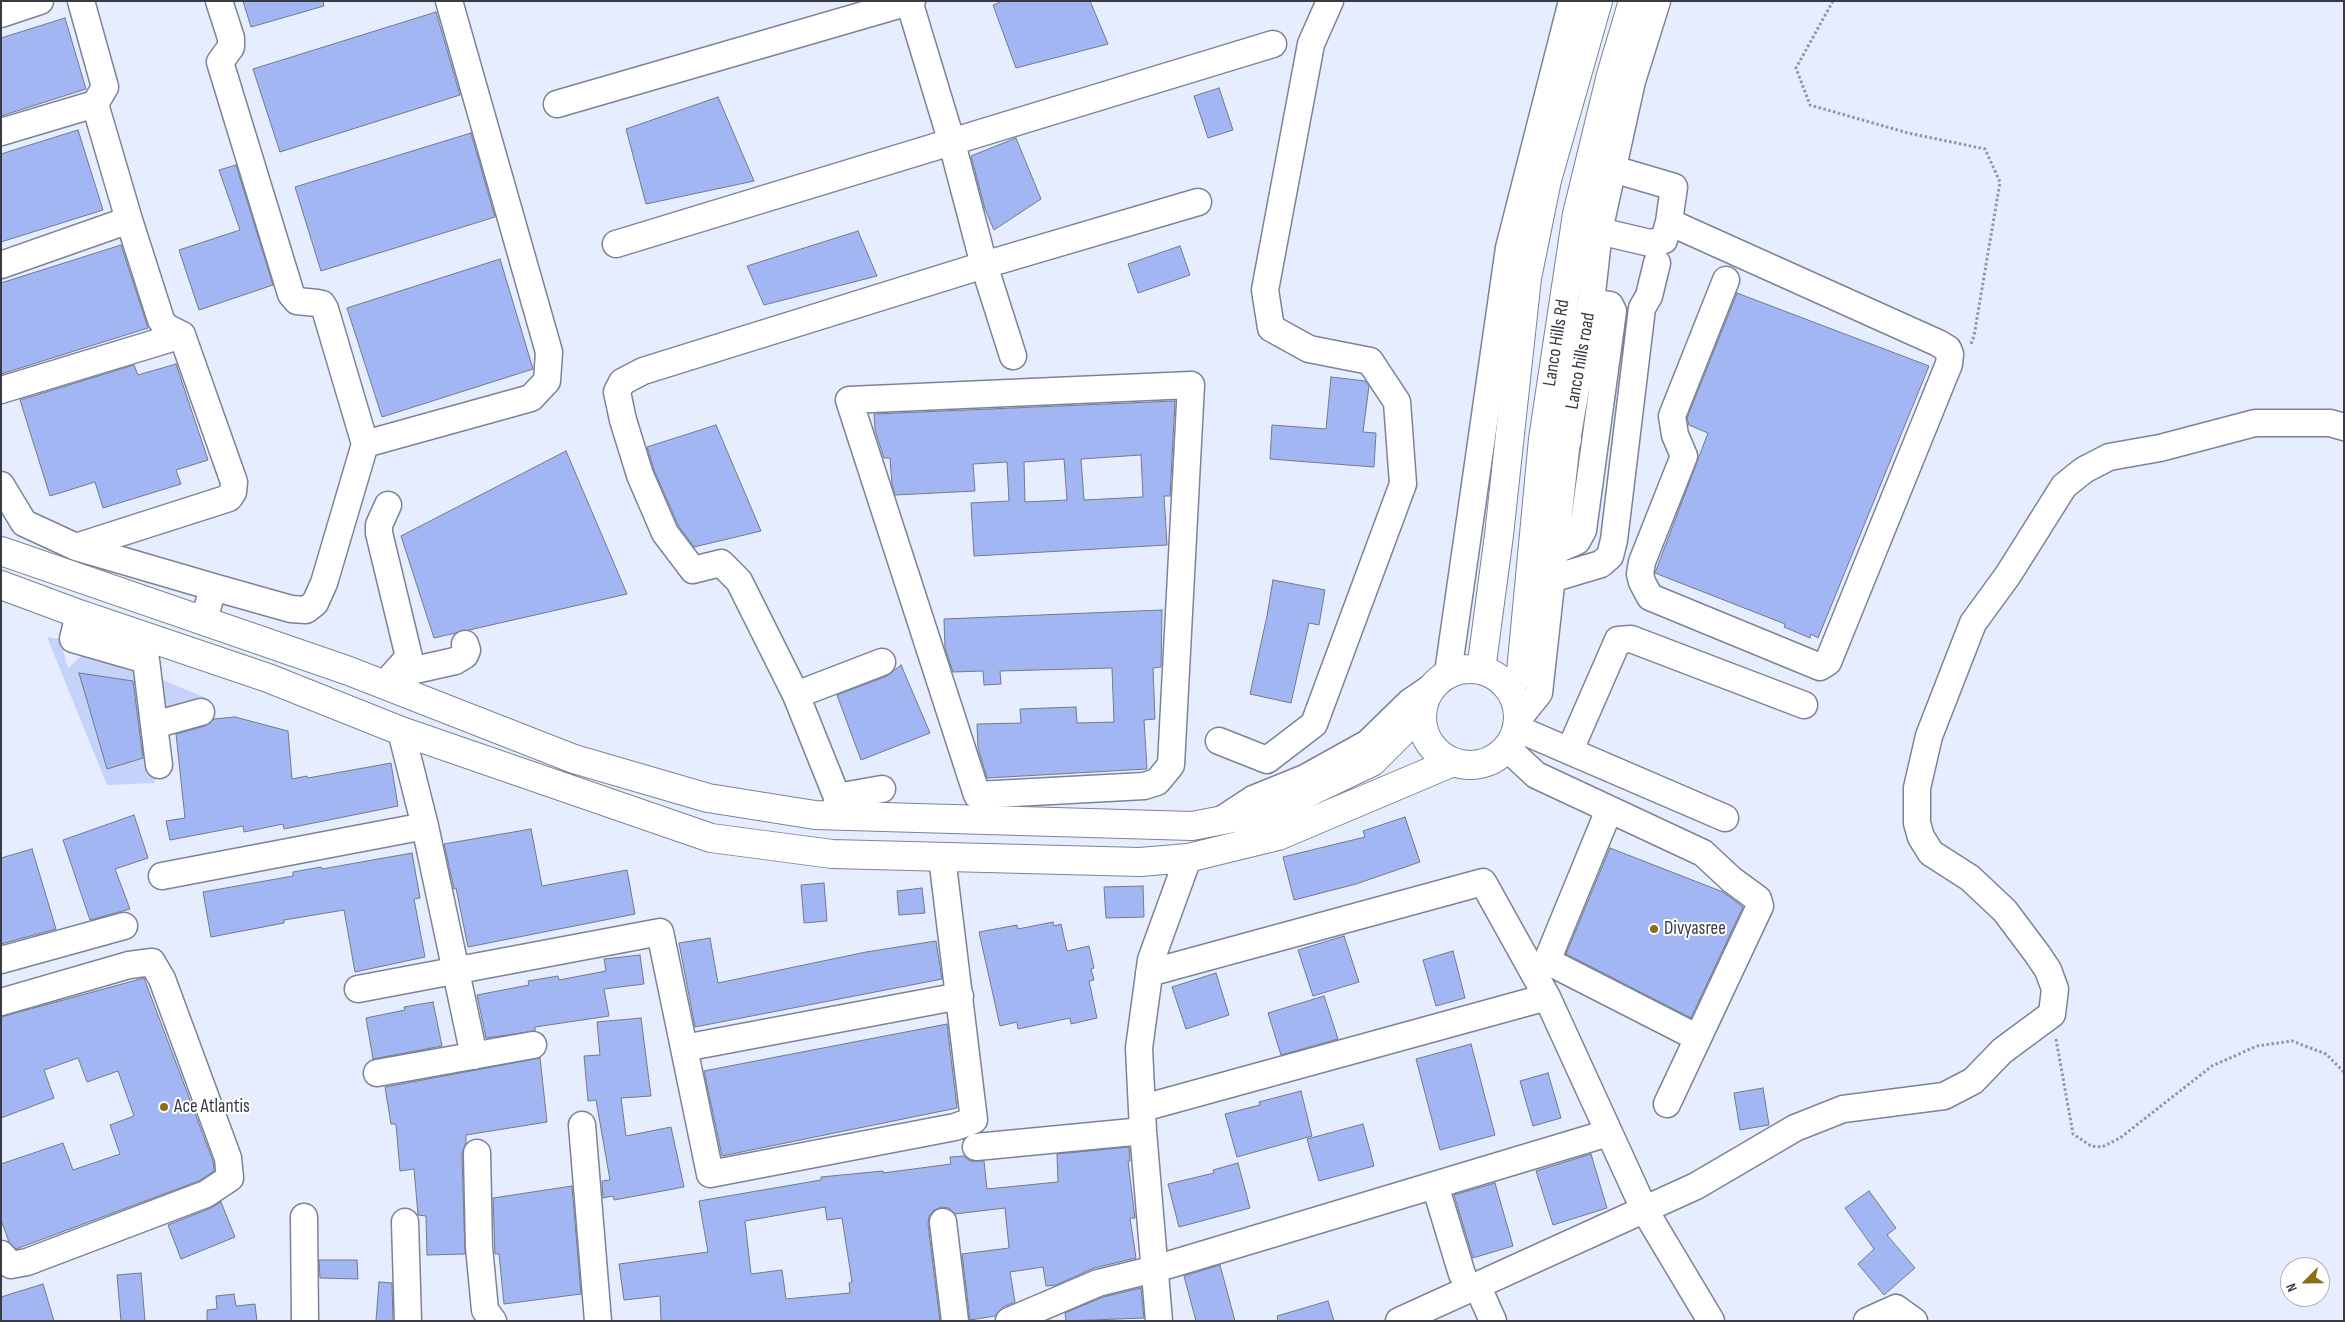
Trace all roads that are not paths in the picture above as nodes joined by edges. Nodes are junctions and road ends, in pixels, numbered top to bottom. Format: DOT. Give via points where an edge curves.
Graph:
graph roads {
  1 [pos="40,1"];
  2 [pos="81,1"];
  3 [pos="219,1"];
  4 [pos="449,1"];
  5 [pos="1330,1"];
  6 [pos="1572,1"];
  7 [pos="1598,1"];
  8 [pos="1633,1"];
  9 [pos="1657,1"];
  10 [pos="910,2"];
  11 [pos="1,14"];
  12 [pos="1274,44"];
  13 [pos="1622,78"];
  14 [pos="95,104"];
  15 [pos="557,104"];
  16 [pos="1,132"];
  17 [pos="952,143"];
  18 [pos="1613,169"];
  19 [pos="1198,202"];
  20 [pos="1531,203"];
  21 [pos="129,220"];
  22 [pos="1601,223"];
  23 [pos="616,244"];
  24 [pos="1663,249"];
  25 [pos="1,265"];
  26 [pos="984,265"];
  27 [pos="1726,280"];
  28 [pos="1600,304"];
  29 [pos="182,336"];
  30 [pos="1012,356"];
  31 [pos="1,390"];
  32 [pos="2344,427"];
  33 [pos="1555,440"];
  34 [pos="365,444"];
  35 [pos="1,485"];
  36 [pos="388,506"];
  37 [pos="76,546"];
  38 [pos="1,551"];
  39 [pos="1554,551"];
  40 [pos="184,578"];
  41 [pos="1551,579"];
  42 [pos="1,585"];
  43 [pos="213,588"];
  44 [pos="176,611"];
  45 [pos="79,614"];
  46 [pos="204,621"];
  47 [pos="465,644"];
  48 [pos="882,662"];
  49 [pos="1481,670"];
  50 [pos="411,674"];
  51 [pos="1440,680"];
  52 [pos="1508,688"];
  53 [pos="796,695"];
  54 [pos="1804,704"];
  55 [pos="201,712"];
  56 [pos="1422,713"];
  57 [pos="154,724"];
  58 [pos="401,731"];
  59 [pos="1513,732"];
  60 [pos="1219,741"];
  61 [pos="1570,750"];
  62 [pos="1267,760"];
  63 [pos="1453,762"];
  64 [pos="586,763"];
  65 [pos="159,765"];
  66 [pos="882,789"];
  67 [pos="1077,790"];
  68 [pos="574,791"];
  69 [pos="1051,791"];
  70 [pos="1258,797"];
  71 [pos="837,806"];
  72 [pos="1609,810"];
  73 [pos="1725,818"];
  74 [pos="1220,820"];
  75 [pos="1065,823"];
  76 [pos="425,826"];
  77 [pos="942,857"];
  78 [pos="1188,858"];
  79 [pos="162,876"];
  80 [pos="124,926"];
  81 [pos="1,960"];
  82 [pos="456,970"];
  83 [pos="1150,973"];
  84 [pos="358,989"];
  85 [pos="960,996"];
  86 [pos="1547,997"];
  87 [pos="1,1002"];
  88 [pos="1698,1038"];
  89 [pos="533,1045"];
  90 [pos="684,1048"];
  91 [pos="474,1056"];
  92 [pos="377,1073"];
  93 [pos="1667,1104"];
  94 [pos="1143,1119"];
  95 [pos="582,1125"];
  96 [pos="1608,1132"];
  97 [pos="976,1148"];
  98 [pos="477,1152"];
  99 [pos="1434,1185"];
  100 [pos="1644,1209"];
  101 [pos="304,1217"];
  102 [pos="405,1222"];
  103 [pos="943,1222"];
  104 [pos="1,1254"];
  105 [pos="1155,1269"];
  106 [pos="1470,1280"];
  107 [pos="304,1321"];
  108 [pos="408,1321"];
  109 [pos="493,1321"];
  110 [pos="598,1321"];
  111 [pos="955,1321"];
  112 [pos="1010,1321"];
  113 [pos="1159,1321"];
  114 [pos="1399,1321"];
  115 [pos="1492,1321"];
  116 [pos="1711,1321"];
  117 [pos="1867,1321"];
  118 [pos="1914,1321"];
  1 -- 11 [label="street"];
  2 -- 14 [label="street" via="105,87"];
  3 -- 34 [label="street" via="231,38 231,47 220,62 291,294 297,301 322,304 325,309"];
  4 -- 34 [label="street" via="549,352 547,381 532,398"];
  5 -- 62 [label="street" via="1312,44 1264,290 1271,328 1309,349 1370,361 1397,402 1403,484 1314,724"];
  6 -- 20 [label="street"];
  7 -- 20 [label="main road, Lanco Hills Rd"];
  8 -- 13 [label="main road, Lanco Hills Rd"];
  9 -- 13 [label="street, Lanco hills road"];
  10 -- 15 [label="street"];
  10 -- 17 [label="street"];
  12 -- 17 [label="street"];
  13 -- 18 [label="street, Lanco hills road"];
  13 -- 33 [label="main road, Lanco Hills Rd" via="1577,214"];
  14 -- 16 [label="street"];
  14 -- 21 [label="street"];
  17 -- 23 [label="street"];
  17 -- 26 [label="street"];
  18 -- 22 [label="street, Lanco hills road"];
  18 -- 24 [label="street" via="1674,187"];
  19 -- 26 [label="street"];
  20 -- 49 [label="main road, Lanco Hills Rd" via="1498,543"];
  20 -- 51 [label="street" via="1509,248"];
  21 -- 25 [label="street"];
  21 -- 29 [label="street" via="161,320 166,327"];
  22 -- 24 [label="street" via="1653,228"];
  22 -- 28 [label="street, Lanco hills road"];
  24 -- 27 [label="street" via="1938,343 1950,354 1949,364 1828,662 1820,667 1650,596 1640,574 1684,456 1675,435 1672,416"];
  24 -- 28 [label="street"];
  24 -- 41 [label="street" via="1649,296 1642,308 1610,556 1601,564"];
  26 -- 30 [label="street"];
  26 -- 53 [label="street" via="644,371 622,382 617,392 640,475 666,533 693,570 721,562 740,581"];
  28 -- 33 [label="street, Lanco hills road"];
  28 -- 39 [label="street" via="1613,315 1583,530 1577,540"];
  29 -- 31 [label="street"];
  29 -- 37 [label="street" via="234,482 233,492 228,498"];
  32 -- 100 [label="street" via="2330,423 2255,424 2109,457 2084,470 2064,486 2008,575 1973,623 1929,736 1917,788 1917,823 1931,853 1970,878 2005,911 2038,955 2055,989 2052,1014 2002,1051 1973,1081 1944,1096 1844,1109 1795,1128 1696,1186"];
  33 -- 39 [label="street, Lanco hills road"];
  33 -- 52 [label="main road, Lanco Hills Rd" via="1521,672"];
  34 -- 43 [label="street" via="315,603 306,610 291,609"];
  35 -- 37 [label="street" via="24,523"];
  36 -- 50 [label="street" via="379,525 379,534"];
  37 -- 40 [label="street"];
  38 -- 44 [label="main road"];
  39 -- 41 [label="street, Lanco hills road"];
  40 -- 43 [label="street"];
  40 -- 44 [label="street"];
  41 -- 59 [label="street, Lanco hills road" via="1539,693"];
  42 -- 45 [label="main road"];
  43 -- 46 [label="street"];
  44 -- 46 [label="main road"];
  45 -- 57 [label="street" via="73,639 146,660"];
  45 -- 58 [label="main road" via="268,678"];
  46 -- 50 [label="main road" via="385,684"];
  47 -- 50 [label="street" via="465,655 455,661"];
  48 -- 53 [label="street"];
  49 -- 51 [label="main road" via="1464,669"];
  49 -- 52 [label="main road" via="1496,676"];
  50 -- 64 [label="main road"];
  51 -- 56 [label="main road" via="1426,697"];
  51 -- 70 [label="street" via="1410,702 1368,743 1305,778"];
  52 -- 59 [label="main road" via="1516,703"];
  53 -- 71 [label="street"];
  54 -- 61 [label="street" via="1631,639 1618,640"];
  55 -- 57 [label="street"];
  56 -- 63 [label="main road" via="1423,729 1430,744"];
  56 -- 74 [label="main road" via="1372,762 1270,811"];
  57 -- 65 [label="street"];
  58 -- 68 [label="main road"];
  58 -- 76 [label="street"];
  59 -- 61 [label="street"];
  59 -- 63 [label="main road" via="1496,758 1467,766"];
  59 -- 72 [label="street" via="1536,775"];
  60 -- 62 [label="street"];
  61 -- 73 [label="street"];
  62 -- 70 [label="street"];
  63 -- 78 [label="main road" via="1278,836"];
  64 -- 68 [label="main road"];
  64 -- 71 [label="main road" via="708,798 815,815"];
  66 -- 71 [label="street"];
  67 -- 69 [label="street"];
  67 -- 69 [label="street" via="1144,786 1157,782 1171,765 1191,385 850,400 977,795"];
  67 -- 75 [label="street"];
  68 -- 77 [label="main road" via="711,838 832,854"];
  69 -- 75 [label="street"];
  70 -- 74 [label="street"];
  71 -- 75 [label="main road"];
  72 -- 88 [label="street" via="1703,853 1758,899 1760,906"];
  72 -- 88 [label="street" via="1549,956 1555,965"];
  74 -- 75 [label="main road" via="1192,826"];
  76 -- 79 [label="street"];
  76 -- 82 [label="street"];
  77 -- 78 [label="main road" via="1140,862"];
  77 -- 85 [label="street"];
  78 -- 83 [label="street" via="1151,960"];
  80 -- 81 [label="street"];
  82 -- 84 [label="street"];
  82 -- 90 [label="street" via="660,932"];
  82 -- 91 [label="street"];
  83 -- 86 [label="street" via="1483,882"];
  83 -- 94 [label="street" via="1139,1048"];
  85 -- 90 [label="street"];
  85 -- 90 [label="street" via="974,1120 955,1127 710,1174"];
  86 -- 94 [label="street"];
  86 -- 96 [label="street"];
  87 -- 104 [label="street" via="129,965 152,962 162,979 228,1158 230,1178 206,1194 27,1262 11,1265"];
  88 -- 93 [label="street"];
  89 -- 91 [label="street"];
  91 -- 92 [label="street"];
  94 -- 97 [label="street"];
  94 -- 105 [label="street"];
  95 -- 110 [label="street"];
  96 -- 99 [label="street"];
  96 -- 100 [label="street"];
  98 -- 109 [label="street" via="479,1246 485,1310"];
  99 -- 105 [label="street"];
  99 -- 106 [label="street"];
  100 -- 106 [label="street"];
  100 -- 116 [label="street"];
  101 -- 107 [label="street"];
  102 -- 108 [label="street"];
  103 -- 111 [label="street"];
  105 -- 112 [label="street" via="1098,1283"];
  105 -- 113 [label="street"];
  106 -- 114 [label="street"];
  106 -- 115 [label="street"];
  117 -- 118 [label="street" via="1896,1308"];
}
